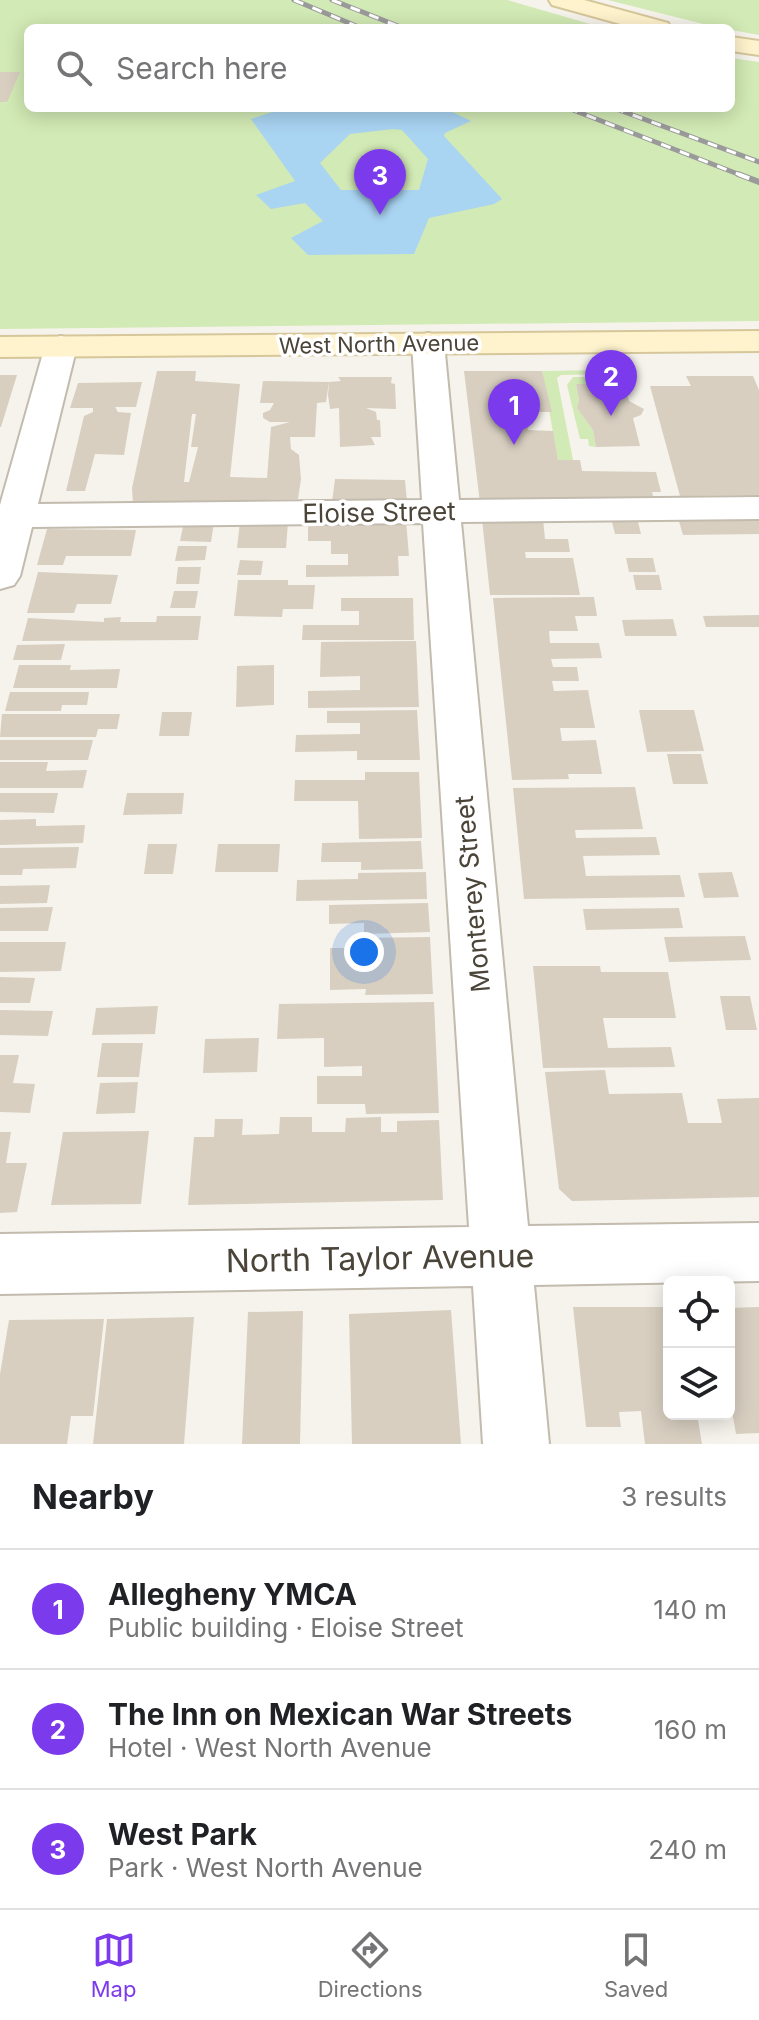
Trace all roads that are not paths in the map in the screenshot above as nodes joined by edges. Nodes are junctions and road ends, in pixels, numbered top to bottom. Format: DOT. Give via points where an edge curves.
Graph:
graph roads {
  1 [pos="560,0"];
  2 [pos="646,24"];
  3 [pos="735,45"];
  4 [pos="759,48"];
  5 [pos="759,341"];
  6 [pos="428,343"];
  7 [pos="61,346"];
  8 [pos="0,347"];
  9 [pos="759,508"];
  10 [pos="441,511"];
  11 [pos="8,516"];
  12 [pos="0,576"];
  13 [pos="759,1252"];
  14 [pos="501,1256"];
  15 [pos="0,1264"];
  16 [pos="516,1444"];
  1 -- 2 [label="main road"];
  3 -- 4 [label="main road"];
  5 -- 6 [label="main road, West North Avenue"];
  6 -- 7 [label="main road, West North Avenue"];
  6 -- 10 [label="street, Monterey Street"];
  7 -- 8 [label="main road, West North Avenue"];
  7 -- 11 [label="street"];
  9 -- 10 [label="street, Eloise Street"];
  10 -- 11 [label="street, Eloise Street"];
  10 -- 14 [label="street, Monterey Street"];
  11 -- 12 [label="street"];
  13 -- 14 [label="street, North Taylor Avenue"];
  14 -- 15 [label="street, North Taylor Avenue"];
  14 -- 16 [label="street, Monterey Street"];
}
